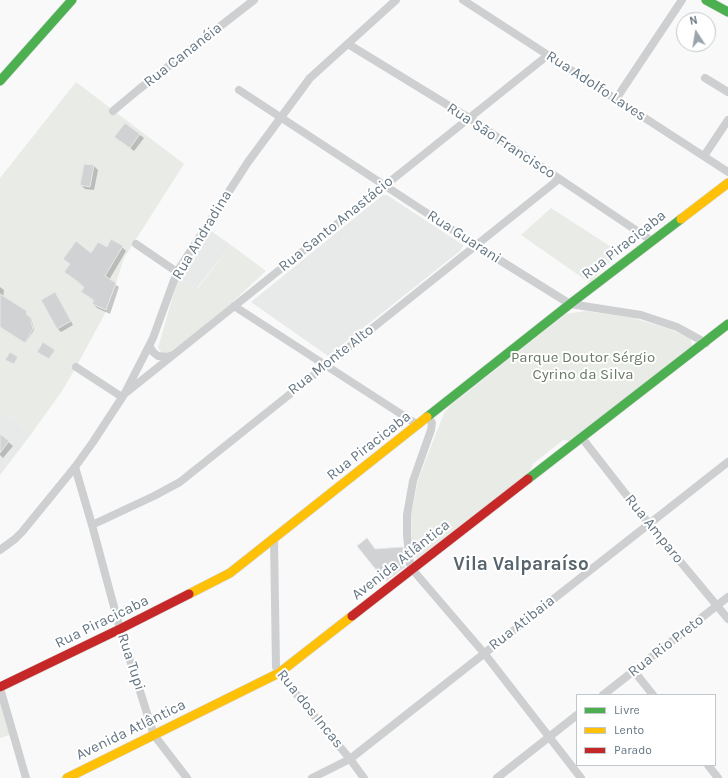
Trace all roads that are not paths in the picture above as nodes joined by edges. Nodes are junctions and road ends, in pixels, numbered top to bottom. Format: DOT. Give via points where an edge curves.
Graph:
graph roads {
  1 [pos="72,0"];
  2 [pos="254,0"];
  3 [pos="396,0"];
  4 [pos="463,0"];
  5 [pos="682,0"];
  6 [pos="706,0"];
  7 [pos="719,4"];
  8 [pos="728,12"];
  9 [pos="348,44"];
  10 [pos="548,55"];
  11 [pos="705,78"];
  12 [pos="0,81"];
  13 [pos="239,90"];
  14 [pos="728,92"];
  15 [pos="616,99"];
  16 [pos="113,111"];
  17 [pos="280,118"];
  18 [pos="469,118"];
  19 [pos="728,120"];
  20 [pos="704,156"];
  21 [pos="728,172"];
  22 [pos="560,179"];
  23 [pos="728,183"];
  24 [pos="384,185"];
  25 [pos="652,240"];
  26 [pos="136,244"];
  27 [pos="477,246"];
  28 [pos="177,272"];
  29 [pos="570,304"];
  30 [pos="234,306"];
  31 [pos="728,324"];
  32 [pos="706,343"];
  33 [pos="150,347"];
  34 [pos="174,355"];
  35 [pos="325,365"];
  36 [pos="76,367"];
  37 [pos="123,395"];
  38 [pos="428,416"];
  39 [pos="418,425"];
  40 [pos="582,438"];
  41 [pos="728,462"];
  42 [pos="74,467"];
  43 [pos="92,524"];
  44 [pos="649,524"];
  45 [pos="274,538"];
  46 [pos="0,550"];
  47 [pos="412,569"];
  48 [pos="728,597"];
  49 [pos="717,605"];
  50 [pos="728,619"];
  51 [pos="120,629"];
  52 [pos="484,653"];
  53 [pos="634,671"];
  54 [pos="279,673"];
  55 [pos="0,687"];
  56 [pos="604,694"];
  57 [pos="652,694"];
  58 [pos="576,716"];
  59 [pos="154,735"];
  60 [pos="549,737"];
  61 [pos="350,759"];
  62 [pos="709,766"];
  63 [pos="26,778"];
  64 [pos="67,778"];
  65 [pos="187,778"];
  66 [pos="312,778"];
  67 [pos="364,778"];
  68 [pos="497,778"];
  69 [pos="581,778"];
  70 [pos="718,778"];
  1 -- 12 [label="street"];
  2 -- 16 [label="street, Rua Cananéia"];
  3 -- 9 [label="street, Rua Andradina"];
  4 -- 10 [label="street, Rua Adolfo Laves"];
  5 -- 15 [label="street"];
  6 -- 7 [label="street"];
  7 -- 8 [label="street"];
  9 -- 17 [label="street, Rua Andradina" via="310,78"];
  9 -- 18 [label="street, Rua São Francisco"];
  10 -- 15 [label="street, Rua Adolfo Laves"];
  10 -- 18 [label="street, Rua Santo Anastácio"];
  11 -- 14 [label="street"];
  13 -- 17 [label="street, Rua Guarani"];
  15 -- 20 [label="street, Rua Adolfo Laves"];
  17 -- 24 [label="street, Rua Guarani"];
  17 -- 28 [label="street, Rua Andradina" via="248,162"];
  18 -- 22 [label="street, Rua São Francisco"];
  18 -- 24 [label="street, Rua Santo Anastácio"];
  19 -- 20 [label="street"];
  20 -- 21 [label="street, Rua Adolfo Laves"];
  22 -- 25 [label="street, Rua São Francisco"];
  22 -- 27 [label="street, Rua Monte Alto"];
  23 -- 25 [label="street, Rua Piracicaba"];
  24 -- 27 [label="street, Rua Guarani"];
  24 -- 30 [label="street, Rua Santo Anastácio"];
  25 -- 29 [label="street, Rua Piracicaba"];
  26 -- 28 [label="street"];
  27 -- 29 [label="street, Rua Guarani"];
  27 -- 35 [label="street, Rua Monte Alto"];
  28 -- 33 [label="street, Rua Andradina"];
  29 -- 32 [label="street, Rua Guarani" via="641,316 677,327"];
  29 -- 38 [label="street, Rua Piracicaba"];
  30 -- 34 [label="street, Rua Santo Anastácio"];
  30 -- 35 [label="street"];
  31 -- 32 [label="street, Avenida Atlântica"];
  32 -- 40 [label="street, Avenida Atlântica"];
  33 -- 34 [label="street" via="158,356"];
  33 -- 37 [label="street, Rua Andradina"];
  34 -- 37 [label="street, Rua Santo Anastácio"];
  35 -- 39 [label="street"];
  35 -- 43 [label="street, Rua Monte Alto" via="180,482"];
  36 -- 37 [label="street"];
  37 -- 42 [label="street, Rua Andradina" via="94,442"];
  38 -- 39 [label="street, Rua Piracicaba"];
  38 -- 47 [label="street" via="432,430 413,481 407,515 409,561"];
  39 -- 45 [label="street, Rua Piracicaba"];
  40 -- 44 [label="street, Rua Amparo"];
  40 -- 47 [label="street, Avenida Atlântica"];
  41 -- 44 [label="street, Rua Atibaia"];
  42 -- 43 [label="street, Rua Tupi"];
  42 -- 46 [label="street, Rua Andradina" via="22,532"];
  43 -- 51 [label="street, Rua Tupi"];
  44 -- 49 [label="street, Rua Amparo"];
  44 -- 52 [label="street, Rua Atibaia"];
  45 -- 51 [label="street, Rua Piracicaba" via="224,578"];
  45 -- 54 [label="street, Rua dos Incas" via="275,662"];
  47 -- 52 [label="street"];
  47 -- 54 [label="street, Avenida Atlântica"];
  48 -- 49 [label="street, Rua Rio Preto"];
  49 -- 50 [label="street, Rua Amparo"];
  49 -- 53 [label="street, Rua Rio Preto"];
  51 -- 55 [label="street, Rua Piracicaba"];
  51 -- 59 [label="street, Rua Tupi"];
  52 -- 60 [label="street"];
  52 -- 61 [label="street, Rua Atibaia"];
  53 -- 56 [label="street, Rua Rio Preto"];
  53 -- 57 [label="street"];
  54 -- 59 [label="street, Avenida Atlântica"];
  54 -- 61 [label="street, Rua dos Incas"];
  55 -- 63 [label="street"];
  58 -- 60 [label="street"];
  59 -- 64 [label="street, Avenida Atlântica"];
  59 -- 65 [label="street, Rua Tupi"];
  60 -- 68 [label="street"];
  60 -- 69 [label="street"];
  61 -- 66 [label="street, Rua Atibaia"];
  61 -- 67 [label="street, Rua dos Incas"];
  62 -- 70 [label="street"];
}
